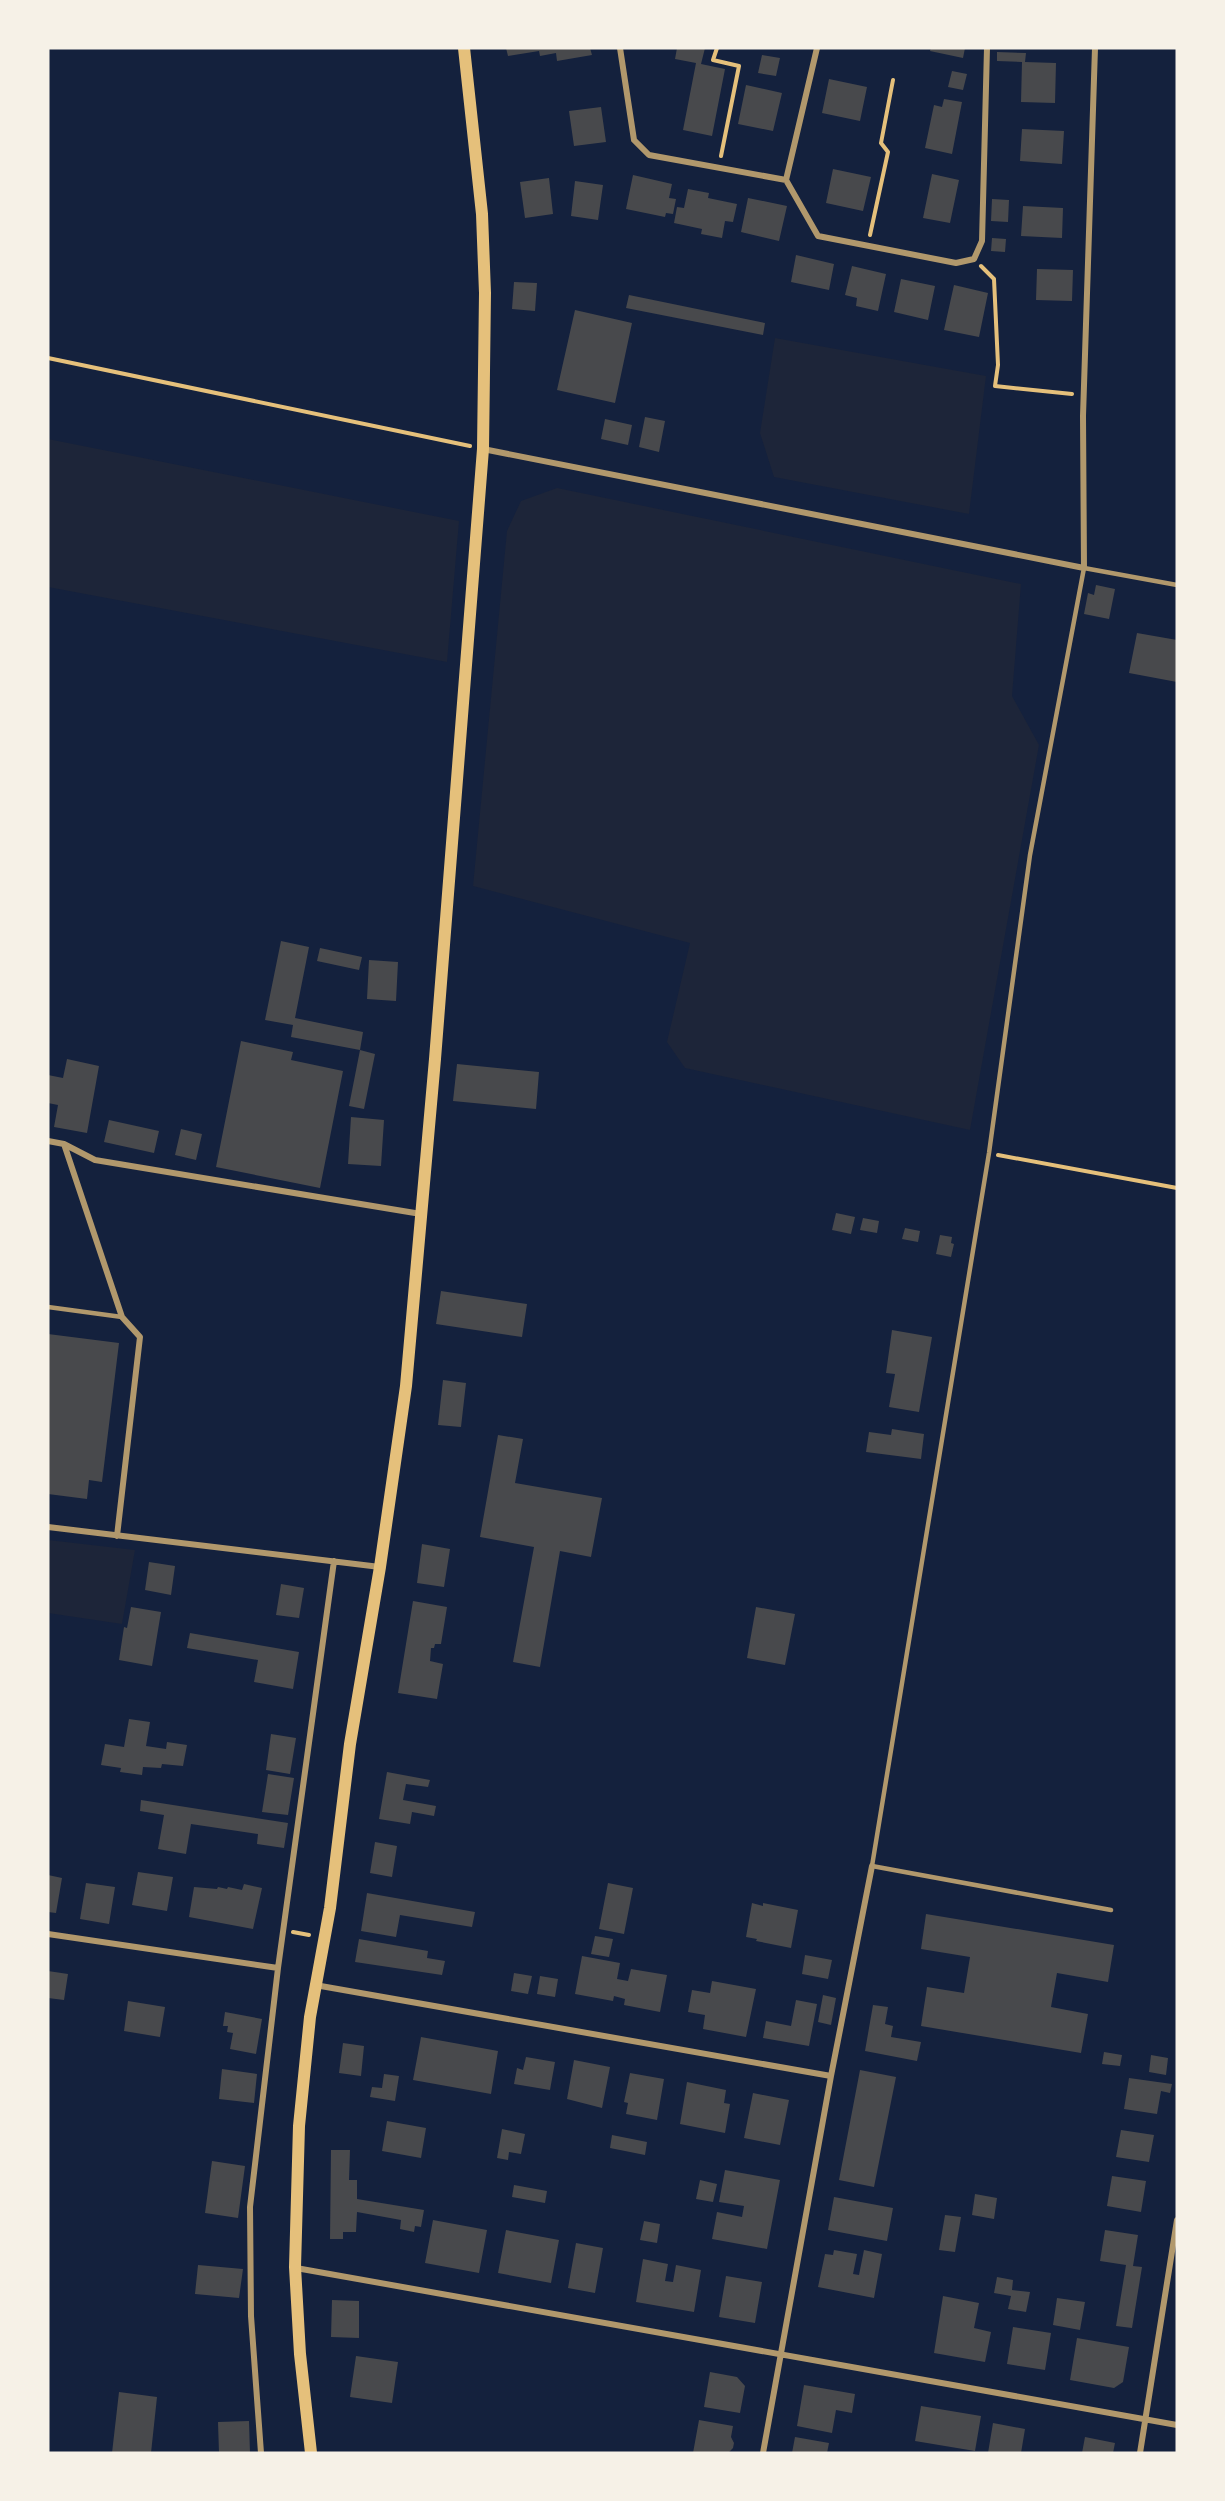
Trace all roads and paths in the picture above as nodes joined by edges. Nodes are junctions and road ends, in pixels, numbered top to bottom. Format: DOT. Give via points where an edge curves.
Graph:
graph roads {
  1 [pos="464,48"];
  2 [pos="620,48"];
  3 [pos="717,48"];
  4 [pos="817,48"];
  5 [pos="987,48"];
  6 [pos="1095,48"];
  7 [pos="893,80"];
  8 [pos="718,168"];
  9 [pos="786,180"];
  10 [pos="868,245"];
  11 [pos="974,259"];
  12 [pos="48,357"];
  13 [pos="1083,395"];
  14 [pos="483,449"];
  15 [pos="1084,568"];
  16 [pos="1177,585"];
  17 [pos="48,1141"];
  18 [pos="64,1144"];
  19 [pos="989,1153"];
  20 [pos="1177,1188"];
  21 [pos="422,1214"];
  22 [pos="48,1307"];
  23 [pos="122,1317"];
  24 [pos="48,1527"];
  25 [pos="117,1536"];
  26 [pos="334,1561"];
  27 [pos="381,1567"];
  28 [pos="872,1866"];
  29 [pos="1111,1910"];
  30 [pos="48,1934"];
  31 [pos="278,1968"];
  32 [pos="315,1985"];
  33 [pos="831,2076"];
  34 [pos="1177,2220"];
  35 [pos="295,2267"];
  36 [pos="780,2355"];
  37 [pos="1146,2419"];
  38 [pos="1177,2425"];
  39 [pos="261,2453"];
  40 [pos="311,2453"];
  41 [pos="763,2453"];
  42 [pos="1140,2453"];
  1 -- 14 [label="main road" via="482,225"];
  2 -- 8 [label="street" via="634,140 649,155"];
  3 -- 8 [label="path" via="713,60 740,66"];
  4 -- 9 [label="street"];
  5 -- 11 [label="street" via="982,241"];
  6 -- 13 [label="street"];
  7 -- 10 [label="path" via="881,143 888,152"];
  8 -- 9 [label="street"];
  9 -- 10 [label="street" via="818,236"];
  10 -- 11 [label="street" via="956,263"];
  11 -- 13 [label="path" via="994,279 998,364 995,386"];
  12 -- 14 [label="path"];
  13 -- 15 [label="street"];
  14 -- 15 [label="street"];
  14 -- 21 [label="main road"];
  15 -- 16 [label="lane"];
  15 -- 19 [label="lane" via="1030,855"];
  17 -- 18 [label="street"];
  18 -- 21 [label="street" via="95,1160"];
  18 -- 23 [label="street"];
  19 -- 20 [label="path"];
  19 -- 28 [label="lane"];
  21 -- 27 [label="main road" via="406,1386"];
  22 -- 23 [label="lane"];
  23 -- 25 [label="street" via="140,1337"];
  24 -- 25 [label="street"];
  25 -- 26 [label="street"];
  26 -- 27 [label="street"];
  26 -- 31 [label="street"];
  27 -- 32 [label="main road" via="350,1744 330,1908"];
  28 -- 29 [label="lane"];
  28 -- 33 [label="street"];
  30 -- 31 [label="street"];
  31 -- 39 [label="street" via="250,2207 251,2316"];
  32 -- 33 [label="street"];
  32 -- 35 [label="main road" via="299,2126"];
  33 -- 36 [label="street"];
  34 -- 37 [label="street"];
  35 -- 36 [label="street"];
  35 -- 40 [label="main road"];
  36 -- 37 [label="street"];
  36 -- 41 [label="street"];
  37 -- 38 [label="street"];
  37 -- 42 [label="street"];
}
